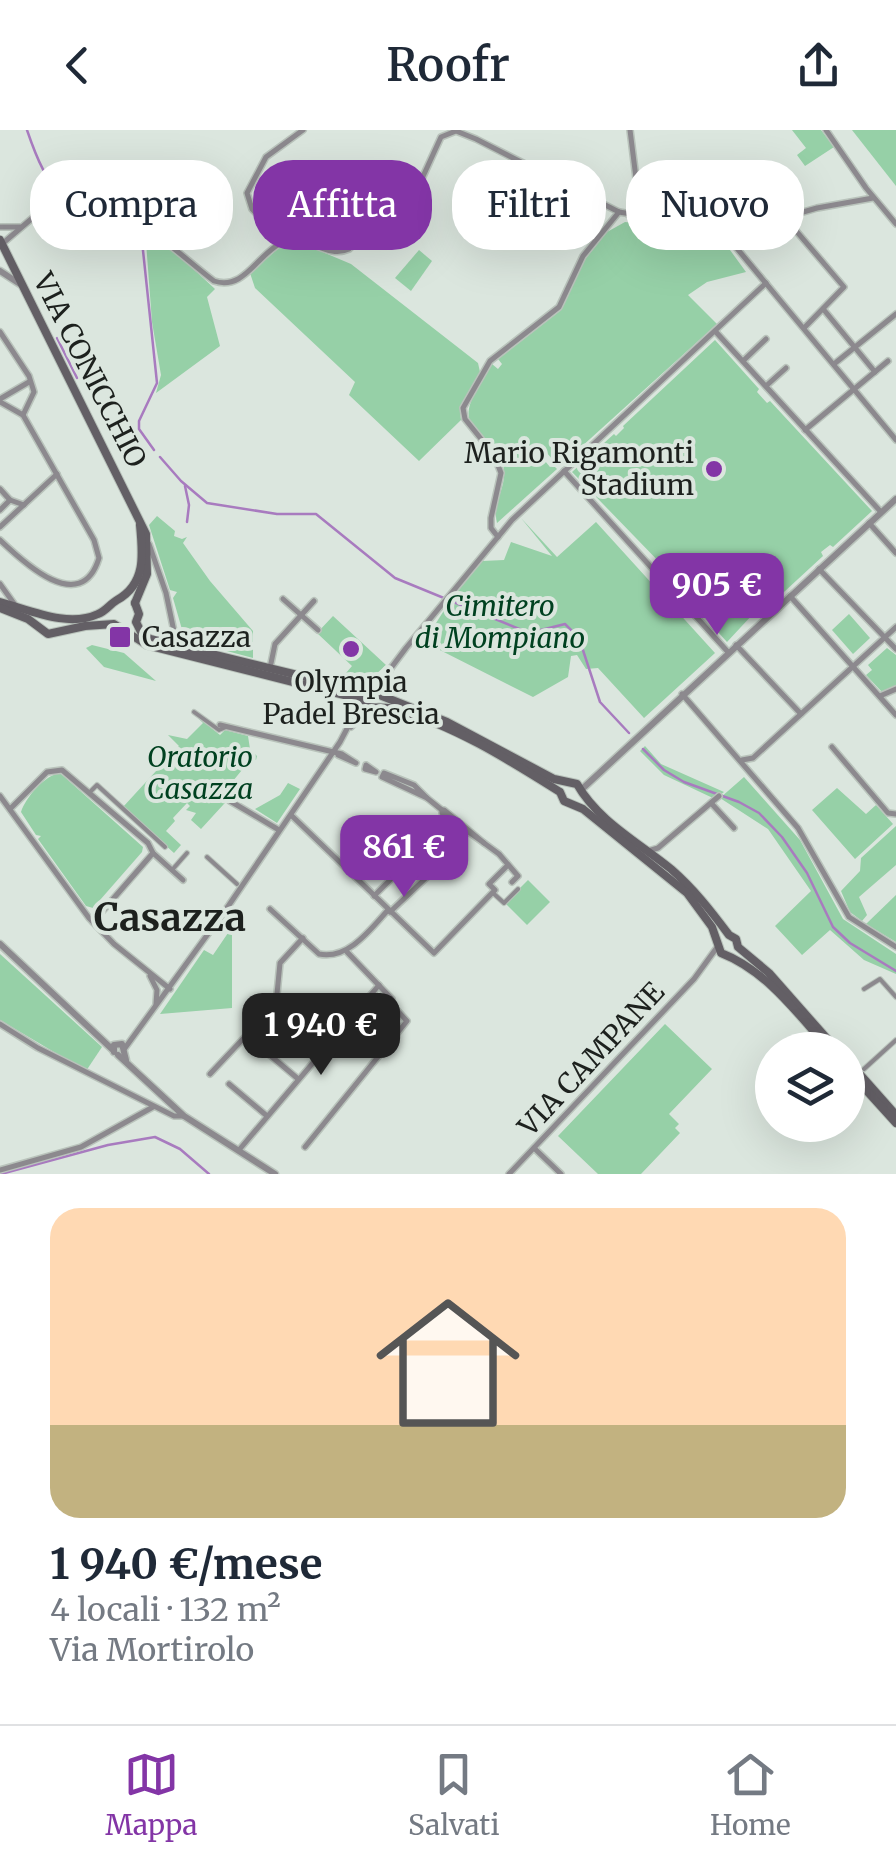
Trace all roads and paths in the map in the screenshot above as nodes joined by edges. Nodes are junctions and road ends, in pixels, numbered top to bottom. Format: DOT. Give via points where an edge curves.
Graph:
graph roads {
  1 [pos="303,130"];
  2 [pos="485,130"];
  3 [pos="630,130"];
  4 [pos="826,130"];
  5 [pos="441,132"];
  6 [pos="476,139"];
  7 [pos="264,160"];
  8 [pos="429,160"];
  9 [pos="634,160"];
  10 [pos="253,183"];
  11 [pos="873,198"];
  12 [pos="253,210"];
  13 [pos="620,212"];
  14 [pos="804,212"];
  15 [pos="626,214"];
  16 [pos="896,224"];
  17 [pos="0,226"];
  18 [pos="23,226"];
  19 [pos="804,241"];
  20 [pos="1,243"];
  21 [pos="274,250"];
  22 [pos="740,250"];
  23 [pos="0,272"];
  24 [pos="766,284"];
  25 [pos="23,287"];
  26 [pos="824,310"];
  27 [pos="896,314"];
  28 [pos="804,328"];
  29 [pos="715,331"];
  30 [pos="0,332"];
  31 [pos="766,340"];
  32 [pos="855,347"];
  33 [pos="742,361"];
  34 [pos="888,361"];
  35 [pos="834,364"];
  36 [pos="786,368"];
  37 [pos="875,372"];
  38 [pos="30,382"];
  39 [pos="766,387"];
  40 [pos="854,389"];
  41 [pos="8,394"];
  42 [pos="0,400"];
  43 [pos="8,406"];
  44 [pos="23,415"];
  45 [pos="805,430"];
  46 [pos="896,440"];
  47 [pos="564,471"];
  48 [pos="57,474"];
  49 [pos="0,489"];
  50 [pos="896,499"];
  51 [pos="10,500"];
  52 [pos="24,505"];
  53 [pos="0,510"];
  54 [pos="881,512"];
  55 [pos="140,521"];
  56 [pos="869,523"];
  57 [pos="0,527"];
  58 [pos="498,536"];
  59 [pos="0,540"];
  60 [pos="149,544"];
  61 [pos="896,553"];
  62 [pos="819,569"];
  63 [pos="1,584"];
  64 [pos="790,596"];
  65 [pos="124,598"];
  66 [pos="283,599"];
  67 [pos="314,601"];
  68 [pos="0,602"];
  69 [pos="135,603"];
  70 [pos="112,604"];
  71 [pos="16,606"];
  72 [pos="51,616"];
  73 [pos="302,616"];
  74 [pos="136,622"];
  75 [pos="40,626"];
  76 [pos="117,626"];
  77 [pos="896,627"];
  78 [pos="318,630"];
  79 [pos="55,633"];
  80 [pos="885,637"];
  81 [pos="736,645"];
  82 [pos="177,646"];
  83 [pos="896,649"];
  84 [pos="728,652"];
  85 [pos="853,666"];
  86 [pos="270,668"];
  87 [pos="391,668"];
  88 [pos="368,686"];
  89 [pos="896,689"];
  90 [pos="682,694"];
  91 [pos="880,696"];
  92 [pos="360,700"];
  93 [pos="378,700"];
  94 [pos="194,712"];
  95 [pos="802,714"];
  96 [pos="896,715"];
  97 [pos="223,726"];
  98 [pos="348,729"];
  99 [pos="832,748"];
  100 [pos="336,754"];
  101 [pos="742,760"];
  102 [pos="573,789"];
  103 [pos="91,791"];
  104 [pos="0,796"];
  105 [pos="719,796"];
  106 [pos="230,800"];
  107 [pos="573,803"];
  108 [pos="711,803"];
  109 [pos="10,809"];
  110 [pos="291,814"];
  111 [pos="896,814"];
  112 [pos="734,828"];
  113 [pos="280,831"];
  114 [pos="165,847"];
  115 [pos="653,849"];
  116 [pos="153,853"];
  117 [pos="187,853"];
  118 [pos="207,857"];
  119 [pos="508,865"];
  120 [pos="172,870"];
  121 [pos="395,875"];
  122 [pos="429,876"];
  123 [pos="183,880"];
  124 [pos="512,882"];
  125 [pos="237,884"];
  126 [pos="518,889"];
  127 [pos="492,892"];
  128 [pos="374,896"];
  129 [pos="270,908"];
  130 [pos="389,911"];
  131 [pos="92,922"];
  132 [pos="730,935"];
  133 [pos="303,938"];
  134 [pos="0,944"];
  135 [pos="718,945"];
  136 [pos="738,947"];
  137 [pos="896,947"];
  138 [pos="347,952"];
  139 [pos="727,956"];
  140 [pos="701,970"];
  141 [pos="148,972"];
  142 [pos="379,985"];
  143 [pos="170,989"];
  144 [pos="864,989"];
  145 [pos="896,997"];
  146 [pos="155,1007"];
  147 [pos="298,1016"];
  148 [pos="0,1024"];
  149 [pos="813,1032"];
  150 [pos="821,1032"];
  151 [pos="896,1040"];
  152 [pos="328,1042"];
  153 [pos="120,1051"];
  154 [pos="265,1051"];
  155 [pos="865,1068"];
  156 [pos="210,1074"];
  157 [pos="298,1078"];
  158 [pos="865,1080"];
  159 [pos="229,1084"];
  160 [pos="865,1089"];
  161 [pos="154,1107"];
  162 [pos="896,1115"];
  163 [pos="184,1116"];
  164 [pos="267,1116"];
  165 [pos="896,1123"];
  166 [pos="305,1147"];
  167 [pos="534,1148"];
  168 [pos="240,1150"];
  169 [pos="0,1170"];
  170 [pos="275,1174"];
  171 [pos="509,1174"];
  172 [pos="561,1174"];
  1 -- 7 [label="street"];
  2 -- 6 [label="street"];
  3 -- 9 [label="street"];
  4 -- 11 [label="street"];
  5 -- 6 [label="street"];
  5 -- 8 [label="street"];
  6 -- 13 [label="street"];
  10 -- 12 [label="street" via="247,195"];
  11 -- 14 [label="street"];
  11 -- 16 [label="street"];
  13 -- 15 [label="street"];
  13 -- 58 [label="street" via="583,256 559,307 490,361 464,405 465,419 501,473 491,518"];
  17 -- 18 [label="street"];
  18 -- 20 [label="street"];
  18 -- 21 [label="street" via="64,191 86,194 119,210 220,284 242,277"];
  19 -- 26 [label="street" via="844,288"];
  20 -- 25 [label="main road, VIA CONICCHIO"];
  22 -- 24 [label="street"];
  23 -- 25 [label="street"];
  24 -- 28 [label="street"];
  24 -- 29 [label="street"];
  25 -- 55 [label="main road, VIA CONICCHIO"];
  26 -- 28 [label="street"];
  26 -- 32 [label="street"];
  27 -- 32 [label="street"];
  28 -- 35 [label="street"];
  29 -- 33 [label="street"];
  29 -- 47 [label="street"];
  30 -- 38 [label="street"];
  31 -- 33 [label="street"];
  32 -- 35 [label="street"];
  32 -- 37 [label="street"];
  33 -- 39 [label="street"];
  34 -- 37 [label="street"];
  35 -- 40 [label="street"];
  36 -- 39 [label="street"];
  37 -- 40 [label="street"];
  38 -- 41 [label="street"];
  38 -- 44 [label="street" via="34,392"];
  39 -- 45 [label="street"];
  40 -- 45 [label="street"];
  40 -- 46 [label="street"];
  41 -- 42 [label="street"];
  41 -- 43 [label="street"];
  42 -- 43 [label="street"];
  43 -- 44 [label="street"];
  44 -- 48 [label="street"];
  45 -- 54 [label="street"];
  47 -- 58 [label="street"];
  47 -- 84 [label="street"];
  48 -- 52 [label="street"];
  48 -- 59 [label="street" via="94,540 99,558 90,574 77,582 54,581"];
  49 -- 51 [label="street"];
  50 -- 54 [label="street"];
  51 -- 52 [label="street"];
  51 -- 53 [label="street"];
  52 -- 57 [label="street"];
  54 -- 56 [label="street"];
  55 -- 60 [label="main road, VIA CONICCHIO"];
  55 -- 65 [label="main road, VIA CONICCHIO" via="141,572"];
  56 -- 61 [label="street"];
  56 -- 62 [label="street"];
  58 -- 87 [label="street"];
  60 -- 69 [label="main road"];
  60 -- 82 [label="street"];
  62 -- 64 [label="street"];
  62 -- 80 [label="street"];
  63 -- 68 [label="street"];
  63 -- 71 [label="street"];
  64 -- 81 [label="street"];
  64 -- 85 [label="street"];
  65 -- 69 [label="main road"];
  65 -- 70 [label="main road"];
  66 -- 73 [label="street"];
  67 -- 73 [label="street"];
  68 -- 71 [label="main road"];
  68 -- 75 [label="main road"];
  69 -- 74 [label="main road"];
  70 -- 72 [label="main road" via="92,617"];
  70 -- 76 [label="main road" via="109,614"];
  71 -- 72 [label="main road"];
  72 -- 75 [label="main road"];
  72 -- 79 [label="main road" via="60,625"];
  73 -- 78 [label="street"];
  73 -- 86 [label="street" via="275,644"];
  74 -- 76 [label="main road"];
  74 -- 82 [label="main road" via="144,636"];
  75 -- 79 [label="main road" via="45,634"];
  76 -- 79 [label="main road"];
  76 -- 92 [label="main road" via="147,645"];
  77 -- 80 [label="street"];
  80 -- 83 [label="street"];
  80 -- 85 [label="street"];
  81 -- 84 [label="street"];
  81 -- 95 [label="street"];
  82 -- 86 [label="main road"];
  84 -- 90 [label="street"];
  85 -- 91 [label="street"];
  85 -- 95 [label="street"];
  86 -- 88 [label="main road" via="350,688"];
  87 -- 88 [label="street"];
  87 -- 93 [label="street"];
  88 -- 92 [label="main road"];
  88 -- 93 [label="main road"];
  89 -- 91 [label="street"];
  90 -- 101 [label="street"];
  90 -- 102 [label="street"];
  91 -- 96 [label="street"];
  92 -- 93 [label="main road"];
  92 -- 98 [label="street"];
  93 -- 98 [label="street"];
  93 -- 102 [label="main road"];
  94 -- 97 [label="street" via="219,730"];
  95 -- 101 [label="street" via="753,758"];
  97 -- 100 [label="street"];
  98 -- 100 [label="street"];
  99 -- 111 [label="street" via="888,813"];
  100 -- 110 [label="street"];
  100 -- 119 [label="street" via="427,798"];
  101 -- 137 [label="street" via="806,838 850,917"];
  102 -- 107 [label="main road"];
  102 -- 107 [label="main road" via="564,801"];
  102 -- 115 [label="main road"];
  103 -- 114 [label="street" via="96,785"];
  104 -- 109 [label="street"];
  105 -- 108 [label="street"];
  106 -- 113 [label="street"];
  107 -- 135 [label="main road" via="687,893"];
  108 -- 112 [label="street"];
  108 -- 115 [label="street"];
  109 -- 116 [label="street" via="47,772 62,770"];
  109 -- 131 [label="street"];
  110 -- 113 [label="street"];
  110 -- 128 [label="street"];
  113 -- 143 [label="street"];
  115 -- 132 [label="main road"];
  116 -- 120 [label="street"];
  116 -- 131 [label="street"];
  117 -- 120 [label="street"];
  118 -- 125 [label="street"];
  119 -- 124 [label="street" via="518,876"];
  119 -- 127 [label="street" via="489,884"];
  120 -- 123 [label="street"];
  121 -- 128 [label="street"];
  122 -- 130 [label="street"];
  126 -- 127 [label="street" via="504,903"];
  127 -- 130 [label="street" via="434,953"];
  128 -- 130 [label="street"];
  129 -- 133 [label="street"];
  130 -- 138 [label="street"];
  131 -- 141 [label="street"];
  132 -- 135 [label="main road"];
  132 -- 136 [label="main road"];
  133 -- 138 [label="street" via="323,955"];
  133 -- 156 [label="street" via="280,964 276,1004"];
  134 -- 153 [label="street"];
  135 -- 139 [label="main road"];
  135 -- 140 [label="street, VIA CAMPANE"];
  136 -- 139 [label="main road"];
  136 -- 150 [label="main road"];
  138 -- 142 [label="street"];
  139 -- 140 [label="street, VIA CAMPANE"];
  139 -- 149 [label="main road" via="759,974"];
  140 -- 167 [label="street, VIA CAMPANE"];
  141 -- 143 [label="street"];
  141 -- 146 [label="street"];
  142 -- 152 [label="street"];
  142 -- 166 [label="street" via="407,1021"];
  143 -- 146 [label="street"];
  144 -- 145 [label="street" via="880,979"];
  146 -- 153 [label="street"];
  147 -- 152 [label="street"];
  148 -- 161 [label="street"];
  151 -- 155 [label="street"];
  152 -- 157 [label="street"];
  153 -- 163 [label="street"];
  154 -- 157 [label="street"];
  157 -- 164 [label="street"];
  158 -- 162 [label="main road"];
  159 -- 164 [label="street"];
  160 -- 165 [label="main road"];
  161 -- 163 [label="street"];
  161 -- 169 [label="street" via="81,1147"];
  163 -- 168 [label="street"];
  164 -- 168 [label="street"];
  167 -- 171 [label="street, VIA CAMPANE"];
  167 -- 172 [label="street"];
  168 -- 170 [label="street"];
}
